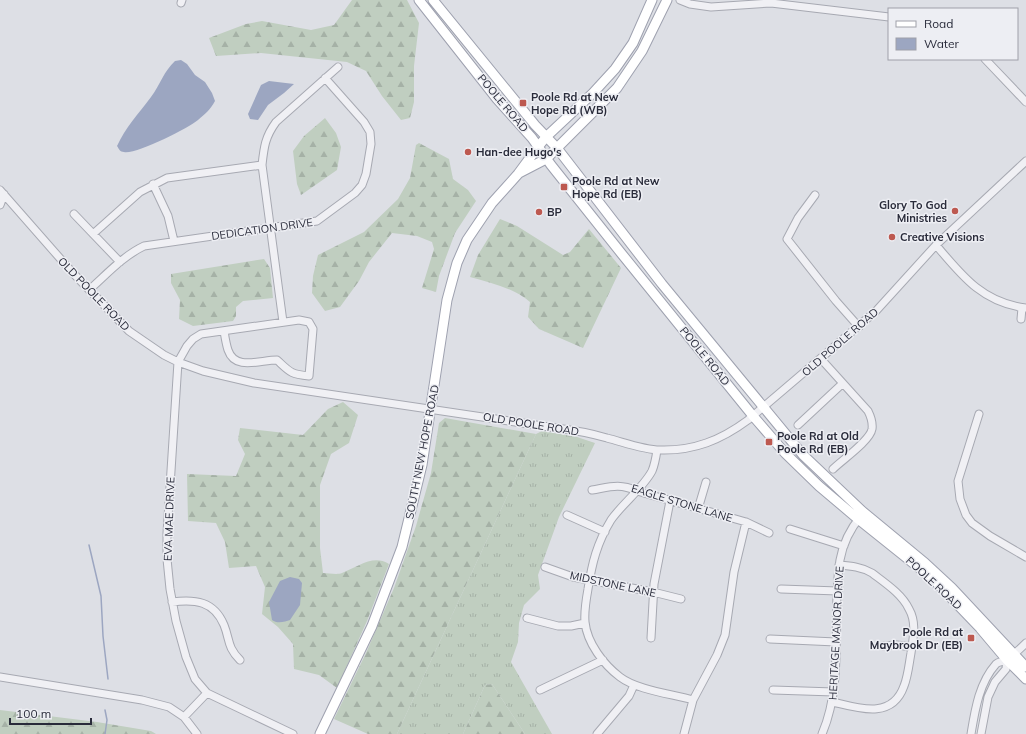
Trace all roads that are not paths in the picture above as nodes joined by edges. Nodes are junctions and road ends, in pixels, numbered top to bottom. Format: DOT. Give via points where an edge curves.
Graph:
graph roads {
  1 [pos="419,0"];
  2 [pos="434,0"];
  3 [pos="652,0"];
  4 [pos="667,0"];
  5 [pos="680,0"];
  6 [pos="888,16"];
  7 [pos="986,60"];
  8 [pos="338,67"];
  9 [pos="325,78"];
  10 [pos="1026,102"];
  11 [pos="546,137"];
  12 [pos="538,147"];
  13 [pos="557,148"];
  14 [pos="546,159"];
  15 [pos="1026,161"];
  16 [pos="262,165"];
  17 [pos="518,174"];
  18 [pos="153,184"];
  19 [pos="2,192"];
  20 [pos="816,195"];
  21 [pos="0,205"];
  22 [pos="74,214"];
  23 [pos="270,228"];
  24 [pos="93,234"];
  25 [pos="174,241"];
  26 [pos="936,245"];
  27 [pos="120,262"];
  28 [pos="89,290"];
  29 [pos="1024,308"];
  30 [pos="1021,319"];
  31 [pos="283,322"];
  32 [pos="859,327"];
  33 [pos="224,331"];
  34 [pos="821,359"];
  35 [pos="178,362"];
  36 [pos="842,384"];
  37 [pos="431,408"];
  38 [pos="763,408"];
  39 [pos="979,414"];
  40 [pos="753,416"];
  41 [pos="798,425"];
  42 [pos="657,450"];
  43 [pos="833,469"];
  44 [pos="706,482"];
  45 [pos="592,490"];
  46 [pos="636,491"];
  47 [pos="670,501"];
  48 [pos="698,509"];
  49 [pos="567,516"];
  50 [pos="860,516"];
  51 [pos="746,522"];
  52 [pos="790,528"];
  53 [pos="605,532"];
  54 [pos="770,533"];
  55 [pos="844,546"];
  56 [pos="1026,557"];
  57 [pos="839,565"];
  58 [pos="545,567"];
  59 [pos="590,580"];
  60 [pos="781,589"];
  61 [pos="838,591"];
  62 [pos="653,592"];
  63 [pos="681,599"];
  64 [pos="172,602"];
  65 [pos="527,618"];
  66 [pos="585,623"];
  67 [pos="651,638"];
  68 [pos="770,639"];
  69 [pos="836,642"];
  70 [pos="1026,643"];
  71 [pos="883,646"];
  72 [pos="912,646"];
  73 [pos="1010,657"];
  74 [pos="240,660"];
  75 [pos="602,660"];
  76 [pos="1026,666"];
  77 [pos="0,678"];
  78 [pos="1026,679"];
  79 [pos="634,685"];
  80 [pos="540,690"];
  81 [pos="773,690"];
  82 [pos="207,692"];
  83 [pos="834,692"];
  84 [pos="693,700"];
  85 [pos="833,702"];
  86 [pos="184,717"];
  87 [pos="197,734"];
  88 [pos="294,734"];
  89 [pos="320,734"];
  90 [pos="597,734"];
  91 [pos="684,734"];
  92 [pos="822,734"];
  93 [pos="971,734"];
  94 [pos="982,734"];
  1 -- 12 [label="main road, POOLE ROAD"];
  2 -- 11 [label="main road, POOLE ROAD"];
  3 -- 11 [label="main road, SOUTH NEW HOPE ROAD" via="633,43 614,69 593,93"];
  4 -- 13 [label="main road, SOUTH NEW HOPE ROAD" via="642,51 617,88"];
  5 -- 6 [label="street" via="710,7 771,3"];
  7 -- 10 [label="street"];
  8 -- 9 [label="street"];
  9 -- 16 [label="street" via="276,122 268,133"];
  9 -- 23 [label="street, DEDICATION DRIVE" via="370,132 371,144 362,185 317,221"];
  11 -- 12 [label="main road, SOUTH NEW HOPE ROAD"];
  11 -- 13 [label="main road, POOLE ROAD"];
  12 -- 14 [label="main road, POOLE ROAD"];
  12 -- 17 [label="main road, SOUTH NEW HOPE ROAD"];
  13 -- 14 [label="main road, SOUTH NEW HOPE ROAD"];
  13 -- 38 [label="main road, POOLE ROAD" via="662,284"];
  14 -- 17 [label="main road, SOUTH NEW HOPE ROAD"];
  14 -- 40 [label="main road, POOLE ROAD"];
  15 -- 26 [label="street, OLD POOLE ROAD"];
  16 -- 18 [label="street" via="167,178"];
  16 -- 23 [label="street"];
  17 -- 37 [label="main road, SOUTH NEW HOPE ROAD" via="492,203 467,240 457,263 447,300"];
  18 -- 24 [label="street" via="140,192"];
  18 -- 25 [label="street" via="168,216"];
  19 -- 21 [label="street"];
  19 -- 28 [label="street, OLD POOLE ROAD"];
  20 -- 32 [label="street" via="798,218 787,239"];
  22 -- 24 [label="street"];
  23 -- 25 [label="street, DEDICATION DRIVE"];
  23 -- 31 [label="street"];
  24 -- 27 [label="street"];
  25 -- 27 [label="street, DEDICATION DRIVE" via="144,246"];
  26 -- 29 [label="street" via="958,272 983,294"];
  26 -- 32 [label="street, OLD POOLE ROAD"];
  27 -- 28 [label="street, DEDICATION DRIVE"];
  28 -- 35 [label="street, OLD POOLE ROAD" via="129,331"];
  29 -- 30 [label="street"];
  31 -- 33 [label="street"];
  31 -- 33 [label="street" via="309,322 313,330 309,376 288,372 277,360 244,364 235,360 228,351"];
  32 -- 34 [label="street, OLD POOLE ROAD"];
  33 -- 35 [label="street" via="201,334 187,346"];
  34 -- 36 [label="street"];
  34 -- 38 [label="street, OLD POOLE ROAD"];
  35 -- 37 [label="street, OLD POOLE ROAD" via="247,382"];
  35 -- 64 [label="street, EVA MAE DRIVE" via="167,534"];
  36 -- 41 [label="street"];
  36 -- 43 [label="street" via="868,411 872,420 872,430 867,439"];
  37 -- 42 [label="street, OLD POOLE ROAD" via="584,432"];
  37 -- 89 [label="main road, SOUTH NEW HOPE ROAD" via="422,465 402,547 372,626"];
  38 -- 40 [label="street, OLD POOLE ROAD"];
  38 -- 50 [label="main road, POOLE ROAD"];
  39 -- 56 [label="street" via="958,480 962,504 972,523"];
  40 -- 42 [label="street, OLD POOLE ROAD" via="733,432 716,440 680,450"];
  40 -- 50 [label="main road, POOLE ROAD" via="785,453 819,486"];
  42 -- 46 [label="street" via="651,472"];
  44 -- 48 [label="street"];
  45 -- 46 [label="street, EAGLE STONE LANE" via="621,485"];
  46 -- 47 [label="street, EAGLE STONE LANE"];
  46 -- 53 [label="street" via="612,519"];
  47 -- 48 [label="street, EAGLE STONE LANE"];
  47 -- 62 [label="street"];
  48 -- 51 [label="street, EAGLE STONE LANE"];
  49 -- 53 [label="street"];
  50 -- 55 [label="street, HERITAGE MANOR DRIVE"];
  50 -- 73 [label="main road, POOLE ROAD" via="925,563 952,588"];
  51 -- 54 [label="street, EAGLE STONE LANE"];
  51 -- 84 [label="street" via="734,572 725,635"];
  52 -- 55 [label="street"];
  53 -- 59 [label="street" via="594,556"];
  55 -- 57 [label="street, HERITAGE MANOR DRIVE"];
  57 -- 61 [label="street, HERITAGE MANOR DRIVE"];
  57 -- 72 [label="street" via="862,568 872,573 904,600 914,624"];
  58 -- 59 [label="street, MIDSTONE LANE"];
  59 -- 62 [label="street, MIDSTONE LANE"];
  59 -- 66 [label="street"];
  60 -- 61 [label="street"];
  61 -- 69 [label="street, HERITAGE MANOR DRIVE"];
  62 -- 63 [label="street, MIDSTONE LANE"];
  62 -- 67 [label="street"];
  64 -- 74 [label="street" via="192,600 216,612 224,626 231,650"];
  64 -- 82 [label="street, EVA MAE DRIVE" via="186,657 195,679"];
  65 -- 66 [label="street" via="558,626"];
  66 -- 75 [label="street" via="590,640"];
  68 -- 69 [label="street"];
  69 -- 83 [label="street, HERITAGE MANOR DRIVE"];
  70 -- 73 [label="street"];
  71 -- 72 [label="street"];
  72 -- 85 [label="street" via="905,686 890,704 868,710"];
  73 -- 76 [label="main road, POOLE ROAD"];
  73 -- 78 [label="main road, POOLE ROAD"];
  73 -- 93 [label="street" via="998,663 987,677 976,705"];
  73 -- 94 [label="street" via="1006,669 995,682 988,697"];
  75 -- 79 [label="street" via="620,677"];
  75 -- 80 [label="street"];
  77 -- 86 [label="street" via="142,700 169,707"];
  79 -- 84 [label="street"];
  79 -- 90 [label="street" via="629,696"];
  81 -- 83 [label="street"];
  82 -- 86 [label="street"];
  82 -- 88 [label="street, EVA MAE DRIVE"];
  83 -- 85 [label="street, HERITAGE MANOR DRIVE"];
  84 -- 91 [label="street"];
  85 -- 92 [label="street, HERITAGE MANOR DRIVE"];
  86 -- 87 [label="street"];
}
